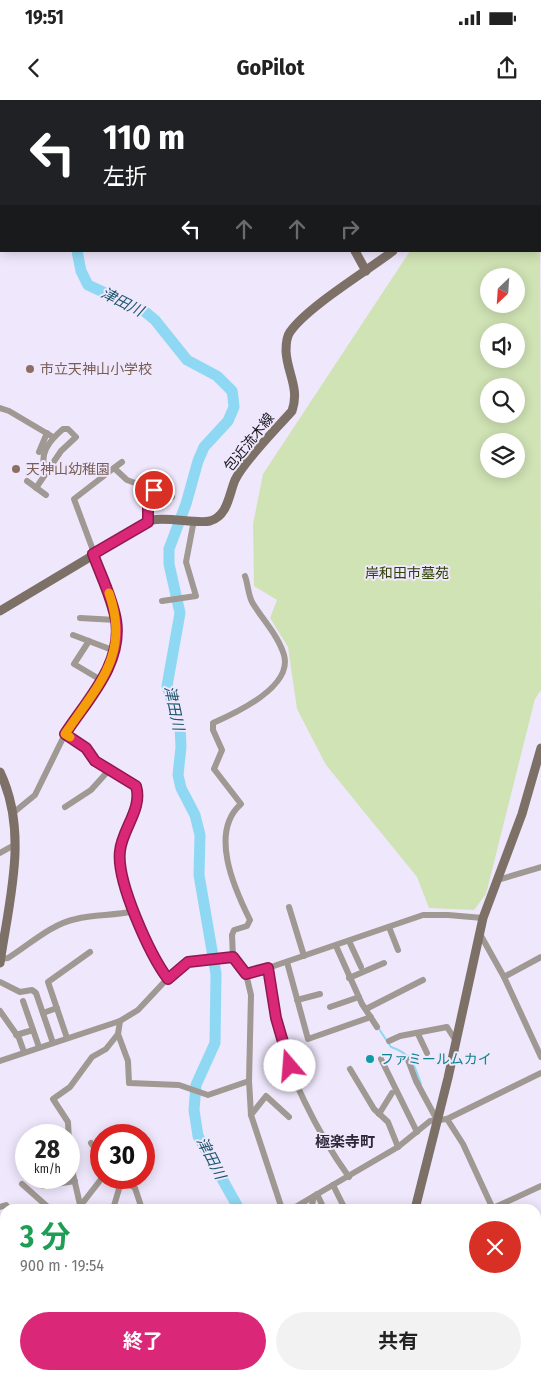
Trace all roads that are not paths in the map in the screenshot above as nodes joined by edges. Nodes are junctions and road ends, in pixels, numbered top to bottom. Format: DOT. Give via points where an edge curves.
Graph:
graph roads {
  1 [pos="356,252"];
  2 [pos="392,252"];
  3 [pos="366,271"];
  4 [pos="0,408"];
  5 [pos="50,435"];
  6 [pos="39,452"];
  7 [pos="122,462"];
  8 [pos="114,468"];
  9 [pos="46,473"];
  10 [pos="27,481"];
  11 [pos="36,488"];
  12 [pos="154,490"];
  13 [pos="46,495"];
  14 [pos="172,497"];
  15 [pos="192,520"];
  16 [pos="148,522"];
  17 [pos="93,554"];
  18 [pos="245,576"];
  19 [pos="162,601"];
  20 [pos="0,611"];
  21 [pos="80,618"];
  22 [pos="116,620"];
  23 [pos="74,635"];
  24 [pos="89,641"];
  25 [pos="115,651"];
  26 [pos="101,680"];
  27 [pos="65,734"];
  28 [pos="541,748"];
  29 [pos="110,769"];
  30 [pos="0,772"];
  31 [pos="65,807"];
  32 [pos="13,813"];
  33 [pos="16,844"];
  34 [pos="0,853"];
  35 [pos="541,867"];
  36 [pos="498,880"];
  37 [pos="289,907"];
  38 [pos="134,911"];
  39 [pos="483,918"];
  40 [pos="389,928"];
  41 [pos="480,934"];
  42 [pos="349,941"];
  43 [pos="336,946"];
  44 [pos="398,950"];
  45 [pos="90,952"];
  46 [pos="304,956"];
  47 [pos="233,957"];
  48 [pos="541,957"];
  49 [pos="0,961"];
  50 [pos="287,962"];
  51 [pos="384,963"];
  52 [pos="361,967"];
  53 [pos="268,968"];
  54 [pos="246,974"];
  55 [pos="504,977"];
  56 [pos="350,978"];
  57 [pos="168,979"];
  58 [pos="423,980"];
  59 [pos="0,982"];
  60 [pos="320,994"];
  61 [pos="359,997"];
  62 [pos="297,1000"];
  63 [pos="23,1001"];
  64 [pos="330,1007"];
  65 [pos="57,1008"];
  66 [pos="366,1009"];
  67 [pos="0,1011"];
  68 [pos="43,1013"];
  69 [pos="371,1017"];
  70 [pos="120,1020"];
  71 [pos="377,1027"];
  72 [pos="33,1030"];
  73 [pos="118,1034"];
  74 [pos="418,1034"];
  75 [pos="16,1035"];
  76 [pos="67,1038"];
  77 [pos="389,1041"];
  78 [pos="456,1041"];
  79 [pos="54,1043"];
  80 [pos="39,1048"];
  81 [pos="24,1052"];
  82 [pos="427,1053"];
  83 [pos="541,1057"];
  84 [pos="381,1059"];
  85 [pos="408,1060"];
  86 [pos="0,1061"];
  87 [pos="350,1069"];
  88 [pos="541,1072"];
  89 [pos="248,1081"];
  90 [pos="392,1093"];
  91 [pos="379,1114"];
  92 [pos="251,1115"];
  93 [pos="289,1117"];
  94 [pos="442,1119"];
  95 [pos="68,1124"];
  96 [pos="417,1132"];
  97 [pos="398,1147"];
  98 [pos="349,1177"];
  99 [pos="333,1185"];
  100 [pos="541,1186"];
  101 [pos="28,1189"];
  102 [pos="77,1189"];
  103 [pos="94,1189"];
  104 [pos="118,1189"];
  105 [pos="135,1189"];
  106 [pos="316,1195"];
  107 [pos="44,1204"];
  108 [pos="80,1204"];
  109 [pos="83,1204"];
  110 [pos="114,1204"];
  111 [pos="140,1204"];
  112 [pos="280,1204"];
  113 [pos="301,1204"];
  114 [pos="313,1204"];
  115 [pos="321,1204"];
  116 [pos="342,1204"];
  117 [pos="416,1204"];
  118 [pos="490,1204"];
  119 [pos="501,1204"];
  1 -- 3 [label="street"];
  2 -- 3 [label="street, 包近流木線"];
  3 -- 15 [label="street, 包近流木線" via="323,302 289,333 286,351 296,389 292,411 236,479 226,507 210,521"];
  4 -- 5 [label="street"];
  5 -- 6 [label="street"];
  5 -- 9 [label="street" via="43,454"];
  5 -- 9 [label="street" via="68,429 76,437 61,451"];
  7 -- 8 [label="street"];
  8 -- 12 [label="street" via="126,480"];
  8 -- 17 [label="street" via="74,499"];
  9 -- 11 [label="street"];
  10 -- 11 [label="street"];
  11 -- 13 [label="street"];
  12 -- 14 [label="street"];
  12 -- 16 [label="street" via="148,504"];
  15 -- 16 [label="street, 包近流木線" via="162,518"];
  15 -- 19 [label="street" via="186,562 196,596"];
  16 -- 17 [label="street, 包近流木線"];
  17 -- 20 [label="street, 包近流木線"];
  17 -- 22 [label="street"];
  18 -- 47 [label="street" via="251,599 263,615 285,660 281,673 268,692 241,711 214,723 213,730 222,750 214,769 241,804 231,812 226,843 228,864 250,920 247,926 234,930"];
  21 -- 22 [label="street"];
  22 -- 25 [label="street"];
  23 -- 24 [label="street"];
  24 -- 25 [label="street"];
  24 -- 26 [label="street" via="74,664"];
  25 -- 26 [label="street"];
  26 -- 27 [label="street"];
  27 -- 29 [label="street" via="86,748 95,761"];
  27 -- 32 [label="street" via="34,795"];
  28 -- 36 [label="street"];
  29 -- 31 [label="street" via="91,790"];
  29 -- 38 [label="street" via="132,782 138,793 120,852 120,863"];
  30 -- 32 [label="street"];
  32 -- 33 [label="street"];
  33 -- 34 [label="street"];
  33 -- 49 [label="street"];
  35 -- 36 [label="street"];
  36 -- 39 [label="street"];
  37 -- 46 [label="street"];
  38 -- 49 [label="street" via="116,916 74,919 56,926"];
  38 -- 57 [label="street" via="150,954"];
  39 -- 40 [label="street" via="423,915"];
  39 -- 41 [label="street"];
  40 -- 42 [label="street"];
  40 -- 44 [label="street"];
  41 -- 55 [label="street"];
  41 -- 78 [label="street"];
  42 -- 43 [label="street"];
  42 -- 52 [label="street"];
  43 -- 46 [label="street"];
  43 -- 56 [label="street"];
  45 -- 65 [label="street" via="48,982"];
  46 -- 50 [label="street"];
  47 -- 54 [label="street"];
  47 -- 57 [label="street" via="184,964"];
  48 -- 55 [label="street"];
  50 -- 53 [label="street"];
  50 -- 62 [label="street"];
  51 -- 56 [label="street"];
  53 -- 54 [label="street"];
  53 -- 98 [label="street" via="276,1018 295,1081 329,1150"];
  54 -- 89 [label="street" via="251,995"];
  55 -- 83 [label="street"];
  56 -- 61 [label="street"];
  57 -- 70 [label="street" via="138,1010"];
  58 -- 66 [label="street"];
  59 -- 68 [label="street" via="20,992 32,990"];
  60 -- 62 [label="street"];
  61 -- 64 [label="street"];
  61 -- 66 [label="street"];
  62 -- 69 [label="street" via="308,1039"];
  63 -- 72 [label="street"];
  65 -- 68 [label="street"];
  65 -- 76 [label="street"];
  66 -- 69 [label="street"];
  67 -- 75 [label="street"];
  68 -- 79 [label="street"];
  69 -- 71 [label="street"];
  70 -- 73 [label="street"];
  70 -- 76 [label="street"];
  72 -- 75 [label="street"];
  72 -- 80 [label="street"];
  73 -- 89 [label="street" via="128,1061 129,1083 179,1085 208,1095"];
  73 -- 95 [label="street" via="106,1049 92,1057 70,1087 53,1098"];
  74 -- 77 [label="street"];
  74 -- 78 [label="street" via="447,1028"];
  74 -- 82 [label="street"];
  75 -- 81 [label="street"];
  76 -- 79 [label="street"];
  78 -- 94 [label="street"];
  79 -- 80 [label="street"];
  80 -- 81 [label="street"];
  81 -- 86 [label="street"];
  84 -- 96 [label="street" via="393,1077"];
  85 -- 94 [label="street" via="419,1091"];
  87 -- 91 [label="street"];
  88 -- 94 [label="street"];
  89 -- 92 [label="street"];
  90 -- 91 [label="street"];
  91 -- 97 [label="street" via="388,1122"];
  92 -- 93 [label="street" via="266,1096"];
  92 -- 112 [label="street"];
  94 -- 96 [label="street" via="430,1121"];
  94 -- 117 [label="street"];
  94 -- 118 [label="street" via="463,1144"];
  96 -- 97 [label="street"];
  97 -- 98 [label="street"];
  98 -- 99 [label="street"];
  99 -- 106 [label="street"];
  99 -- 116 [label="street"];
  100 -- 119 [label="street"];
  101 -- 107 [label="street"];
  102 -- 108 [label="street"];
  103 -- 109 [label="street"];
  104 -- 110 [label="street"];
  105 -- 111 [label="street"];
  106 -- 113 [label="street"];
  106 -- 114 [label="street"];
  106 -- 115 [label="street"];
}
